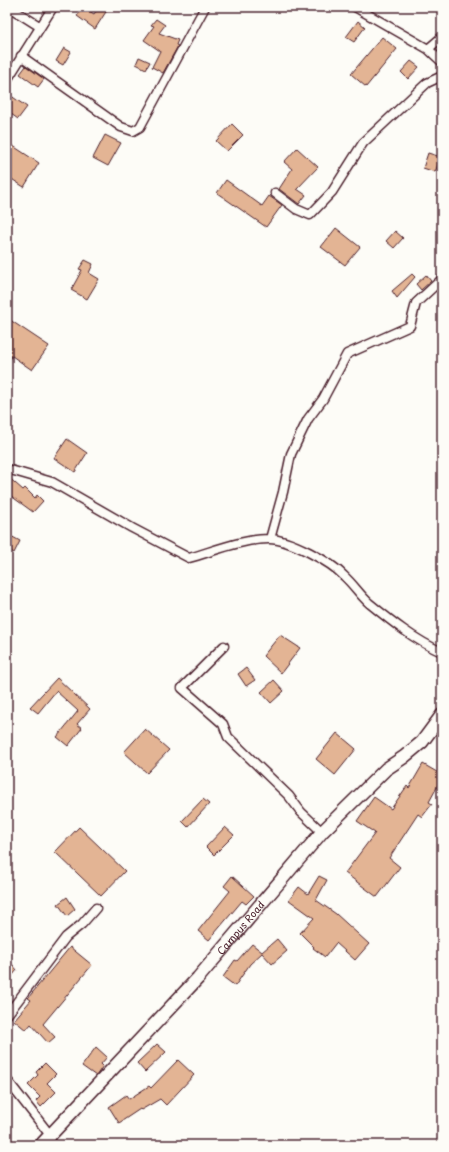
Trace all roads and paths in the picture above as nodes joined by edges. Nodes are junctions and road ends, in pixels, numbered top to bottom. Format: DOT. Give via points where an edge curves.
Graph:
graph roads {
  1 [pos="8,7"];
  2 [pos="53,7"];
  3 [pos="205,7"];
  4 [pos="356,7"];
  5 [pos="39,26"];
  6 [pos="442,37"];
  7 [pos="428,49"];
  8 [pos="21,56"];
  9 [pos="442,62"];
  10 [pos="8,76"];
  11 [pos="442,76"];
  12 [pos="275,193"];
  13 [pos="442,279"];
  14 [pos="7,469"];
  15 [pos="270,539"];
  16 [pos="224,646"];
  17 [pos="442,652"];
  18 [pos="442,715"];
  19 [pos="322,832"];
  20 [pos="96,908"];
  21 [pos="7,1015"];
  22 [pos="7,1080"];
  23 [pos="50,1140"];
  24 [pos="42,1145"];
  1 -- 5 [label="street"];
  2 -- 5 [label="street"];
  3 -- 8 [label="street" via="140,127 133,131 121,127"];
  4 -- 7 [label="street"];
  5 -- 8 [label="street"];
  6 -- 7 [label="street"];
  7 -- 9 [label="street"];
  8 -- 10 [label="street"];
  11 -- 12 [label="street" via="427,83 363,143 332,192 310,215 296,209"];
  13 -- 15 [label="street" via="416,303 410,326 346,354 323,400 308,420 291,454"];
  14 -- 15 [label="street" via="52,482 189,558 250,541"];
  15 -- 17 [label="street" via="293,545 331,566 343,574 367,602 404,630"];
  16 -- 19 [label="street" via="182,688 223,724 228,737"];
  18 -- 19 [label="street, Campus Road" via="422,742 386,769"];
  19 -- 23 [label="street, Campus Road" via="198,978"];
  20 -- 21 [label="street" via="66,937"];
  22 -- 23 [label="street"];
  23 -- 24 [label="street, Campus Road"];
}
